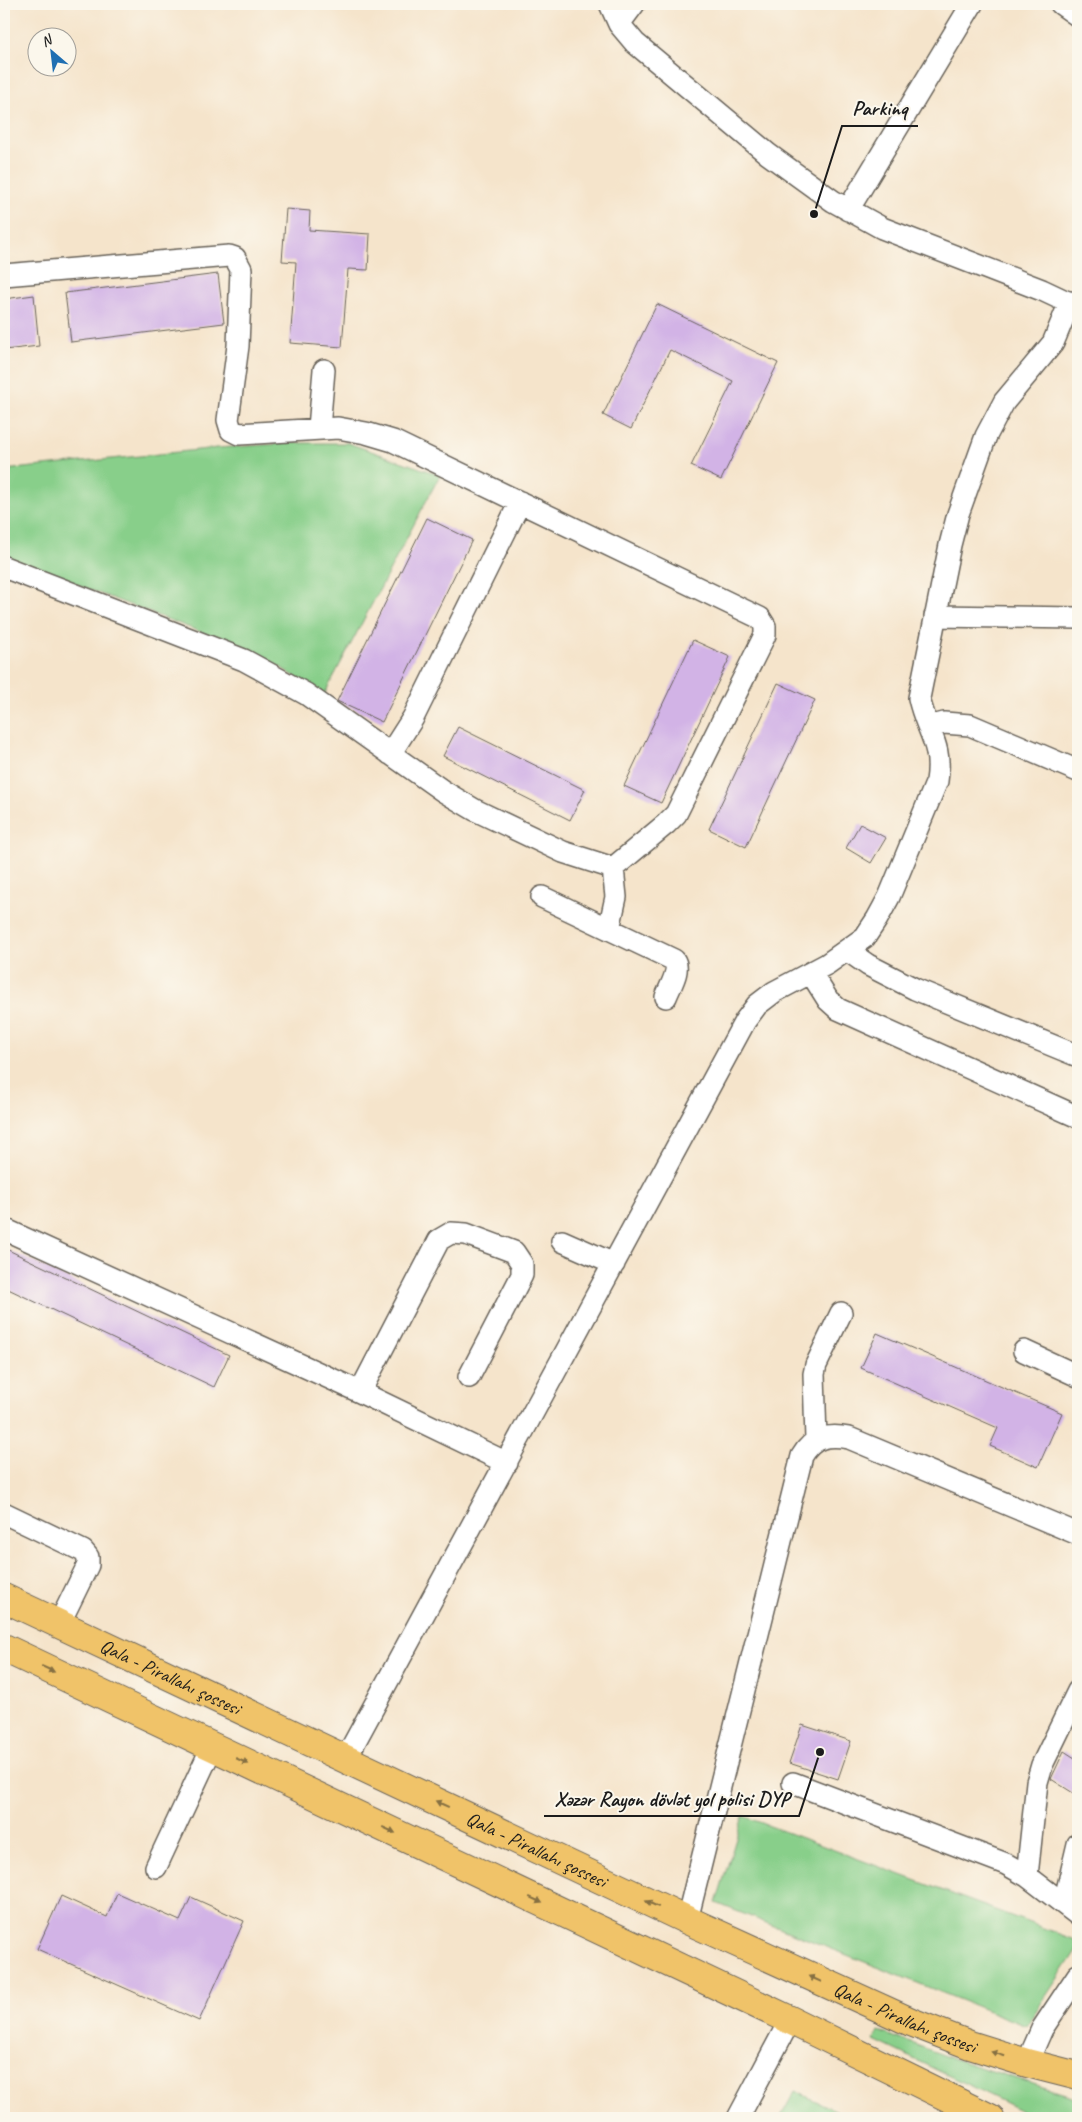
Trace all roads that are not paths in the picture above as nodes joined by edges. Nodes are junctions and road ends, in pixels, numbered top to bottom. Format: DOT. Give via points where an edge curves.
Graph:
graph roads {
  1 [pos="610,4"];
  2 [pos="634,4"];
  3 [pos="972,4"];
  4 [pos="1061,4"];
  5 [pos="1078,16"];
  6 [pos="618,24"];
  7 [pos="848,210"];
  8 [pos="4,275"];
  9 [pos="1074,305"];
  10 [pos="324,370"];
  11 [pos="319,428"];
  12 [pos="520,502"];
  13 [pos="4,567"];
  14 [pos="935,616"];
  15 [pos="1078,618"];
  16 [pos="929,727"];
  17 [pos="390,754"];
  18 [pos="1078,771"];
  19 [pos="613,868"];
  20 [pos="542,897"];
  21 [pos="608,928"];
  22 [pos="848,951"];
  23 [pos="811,973"];
  24 [pos="666,997"];
  25 [pos="1078,1056"];
  26 [pos="1078,1118"];
  27 [pos="4,1230"];
  28 [pos="562,1241"];
  29 [pos="614,1264"];
  30 [pos="841,1313"];
  31 [pos="1024,1351"];
  32 [pos="1078,1376"];
  33 [pos="469,1377"];
  34 [pos="360,1392"];
  35 [pos="816,1440"];
  36 [pos="507,1463"];
  37 [pos="4,1513"];
  38 [pos="1078,1534"];
  39 [pos="4,1598"];
  40 [pos="59,1624"];
  41 [pos="4,1648"];
  42 [pos="1078,1691"];
  43 [pos="212,1747"];
  44 [pos="346,1758"];
  45 [pos="793,1783"];
  46 [pos="1078,1844"];
  47 [pos="156,1867"];
  48 [pos="1027,1876"];
  49 [pos="1071,1909"];
  50 [pos="687,1920"];
  51 [pos="1078,1975"];
  52 [pos="790,2020"];
  53 [pos="1027,2063"];
  54 [pos="1078,2076"];
  55 [pos="960,2112"];
  56 [pos="738,2118"];
  57 [pos="990,2118"];
  1 -- 6 [label="street"];
  2 -- 6 [label="street"];
  3 -- 7 [label="street"];
  4 -- 5 [label="street"];
  6 -- 7 [label="street" via="635,43 768,154"];
  7 -- 9 [label="street" via="904,238"];
  8 -- 11 [label="street" via="235,258 241,269 238,346 228,420 231,430 239,434"];
  9 -- 14 [label="street" via="1053,343 1004,402 986,436 958,514"];
  10 -- 11 [label="street"];
  11 -- 12 [label="street" via="338,428 393,441"];
  12 -- 17 [label="street" via="413,718"];
  12 -- 19 [label="street" via="760,618 765,626 765,635 676,814"];
  13 -- 17 [label="street" via="244,660 306,694"];
  14 -- 15 [label="street"];
  14 -- 16 [label="street" via="919,698"];
  16 -- 18 [label="street" via="944,723 970,725"];
  16 -- 22 [label="street" via="938,752 937,781 889,897 865,937"];
  17 -- 19 [label="street" via="475,810 563,852"];
  19 -- 21 [label="street" via="616,896"];
  20 -- 21 [label="street"];
  21 -- 24 [label="street" via="674,960 676,971"];
  22 -- 23 [label="street"];
  22 -- 25 [label="street" via="915,989"];
  23 -- 26 [label="street" via="828,1000 838,1009"];
  23 -- 29 [label="street" via="774,992 757,1005 745,1021"];
  27 -- 34 [label="street"];
  28 -- 29 [label="street"];
  29 -- 36 [label="street"];
  30 -- 35 [label="street" via="814,1374"];
  31 -- 32 [label="street"];
  33 -- 34 [label="street" via="522,1275 522,1264 514,1252 466,1234 451,1234 439,1240"];
  34 -- 36 [label="street"];
  35 -- 38 [label="street" via="827,1436 849,1438"];
  35 -- 50 [label="street" via="802,1456"];
  36 -- 44 [label="street"];
  37 -- 40 [label="street" via="83,1551 88,1557 88,1565"];
  39 -- 40 [label="main road, Qala - Pirallahı şossesi"];
  40 -- 44 [label="main road, Qala - Pirallahı şossesi"];
  41 -- 43 [label="main road, one-way"];
  42 -- 48 [label="street" via="1036,1782"];
  43 -- 47 [label="street"];
  43 -- 52 [label="main road, one-way"];
  50 -- 44 [label="main road, Qala - Pirallahı şossesi, one-way"];
  45 -- 48 [label="street" via="1006,1864"];
  46 -- 49 [label="street"];
  48 -- 49 [label="street"];
  53 -- 50 [label="main road, Qala - Pirallahı şossesi, one-way" via="911,2022"];
  51 -- 53 [label="street" via="1042,2029"];
  52 -- 55 [label="main road"];
  52 -- 56 [label="street"];
  53 -- 54 [label="main road, Qala - Pirallahı şossesi"];
  55 -- 57 [label="main road"];
}
